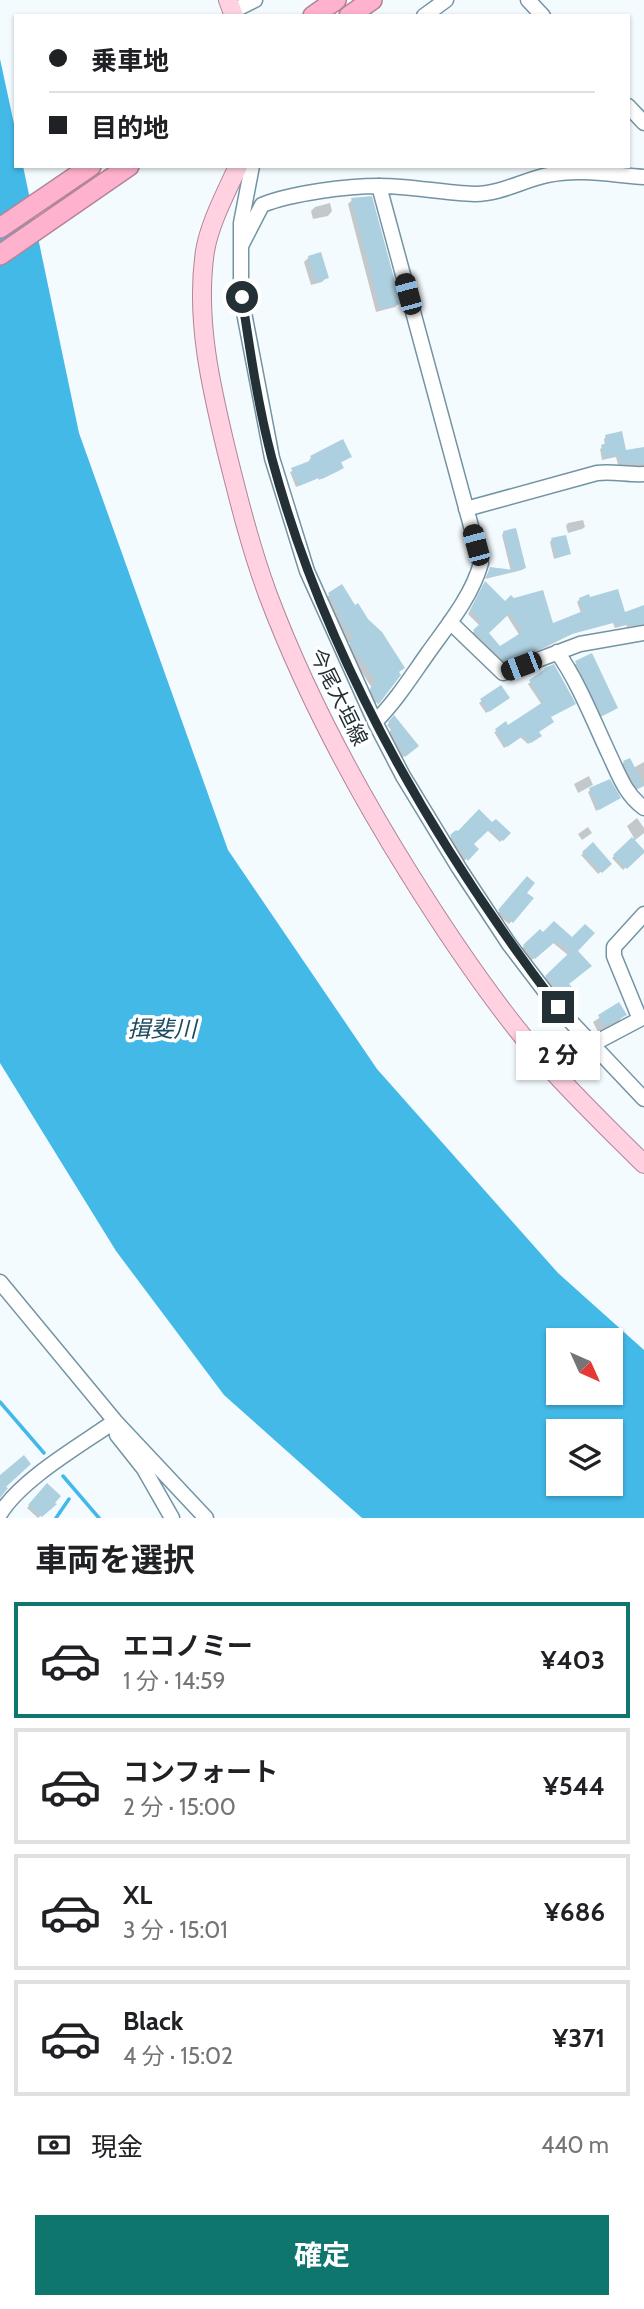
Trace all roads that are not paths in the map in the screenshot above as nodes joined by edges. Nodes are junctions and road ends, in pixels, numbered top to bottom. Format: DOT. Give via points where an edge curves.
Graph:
graph roads {
  1 [pos="336,0"];
  2 [pos="372,0"];
  3 [pos="446,0"];
  4 [pos="528,0"];
  5 [pos="316,14"];
  6 [pos="352,14"];
  7 [pos="427,14"];
  8 [pos="541,14"];
  9 [pos="630,108"];
  10 [pos="644,123"];
  11 [pos="88,168"];
  12 [pos="126,168"];
  13 [pos="237,168"];
  14 [pos="252,168"];
  15 [pos="644,177"];
  16 [pos="379,186"];
  17 [pos="0,228"];
  18 [pos="240,248"];
  19 [pos="0,254"];
  20 [pos="644,474"];
  21 [pos="466,509"];
  22 [pos="450,622"];
  23 [pos="644,633"];
  24 [pos="557,652"];
  25 [pos="375,722"];
  26 [pos="644,808"];
  27 [pos="644,914"];
  28 [pos="642,1017"];
  29 [pos="593,1044"];
  30 [pos="644,1099"];
  31 [pos="644,1164"];
  32 [pos="0,1282"];
  33 [pos="114,1421"];
  34 [pos="0,1514"];
  35 [pos="172,1518"];
  36 [pos="206,1518"];
  1 -- 5 [label="highway"];
  2 -- 6 [label="highway"];
  3 -- 7 [label="street"];
  4 -- 8 [label="street"];
  9 -- 10 [label="street"];
  11 -- 17 [label="highway"];
  12 -- 19 [label="highway"];
  13 -- 31 [label="main road, 今尾大垣線" via="206,247 201,284 203,329 242,516 268,595 316,709 378,822 454,944 533,1049"];
  14 -- 18 [label="street"];
  15 -- 16 [label="street" via="568,172 476,194"];
  16 -- 18 [label="street" via="262,205"];
  16 -- 21 [label="street"];
  18 -- 25 [label="street" via="242,297 272,458 307,571"];
  20 -- 21 [label="street" via="597,473"];
  21 -- 22 [label="street" via="481,563"];
  22 -- 24 [label="street" via="503,673"];
  22 -- 25 [label="street"];
  23 -- 24 [label="street"];
  24 -- 26 [label="street" via="625,789"];
  25 -- 29 [label="street" via="403,776 509,944"];
  27 -- 28 [label="street" via="614,947"];
  28 -- 29 [label="street"];
  29 -- 30 [label="street"];
  32 -- 33 [label="street"];
  33 -- 34 [label="street" via="30,1482"];
  33 -- 35 [label="street" via="117,1435 144,1469"];
  33 -- 36 [label="street"];
}
